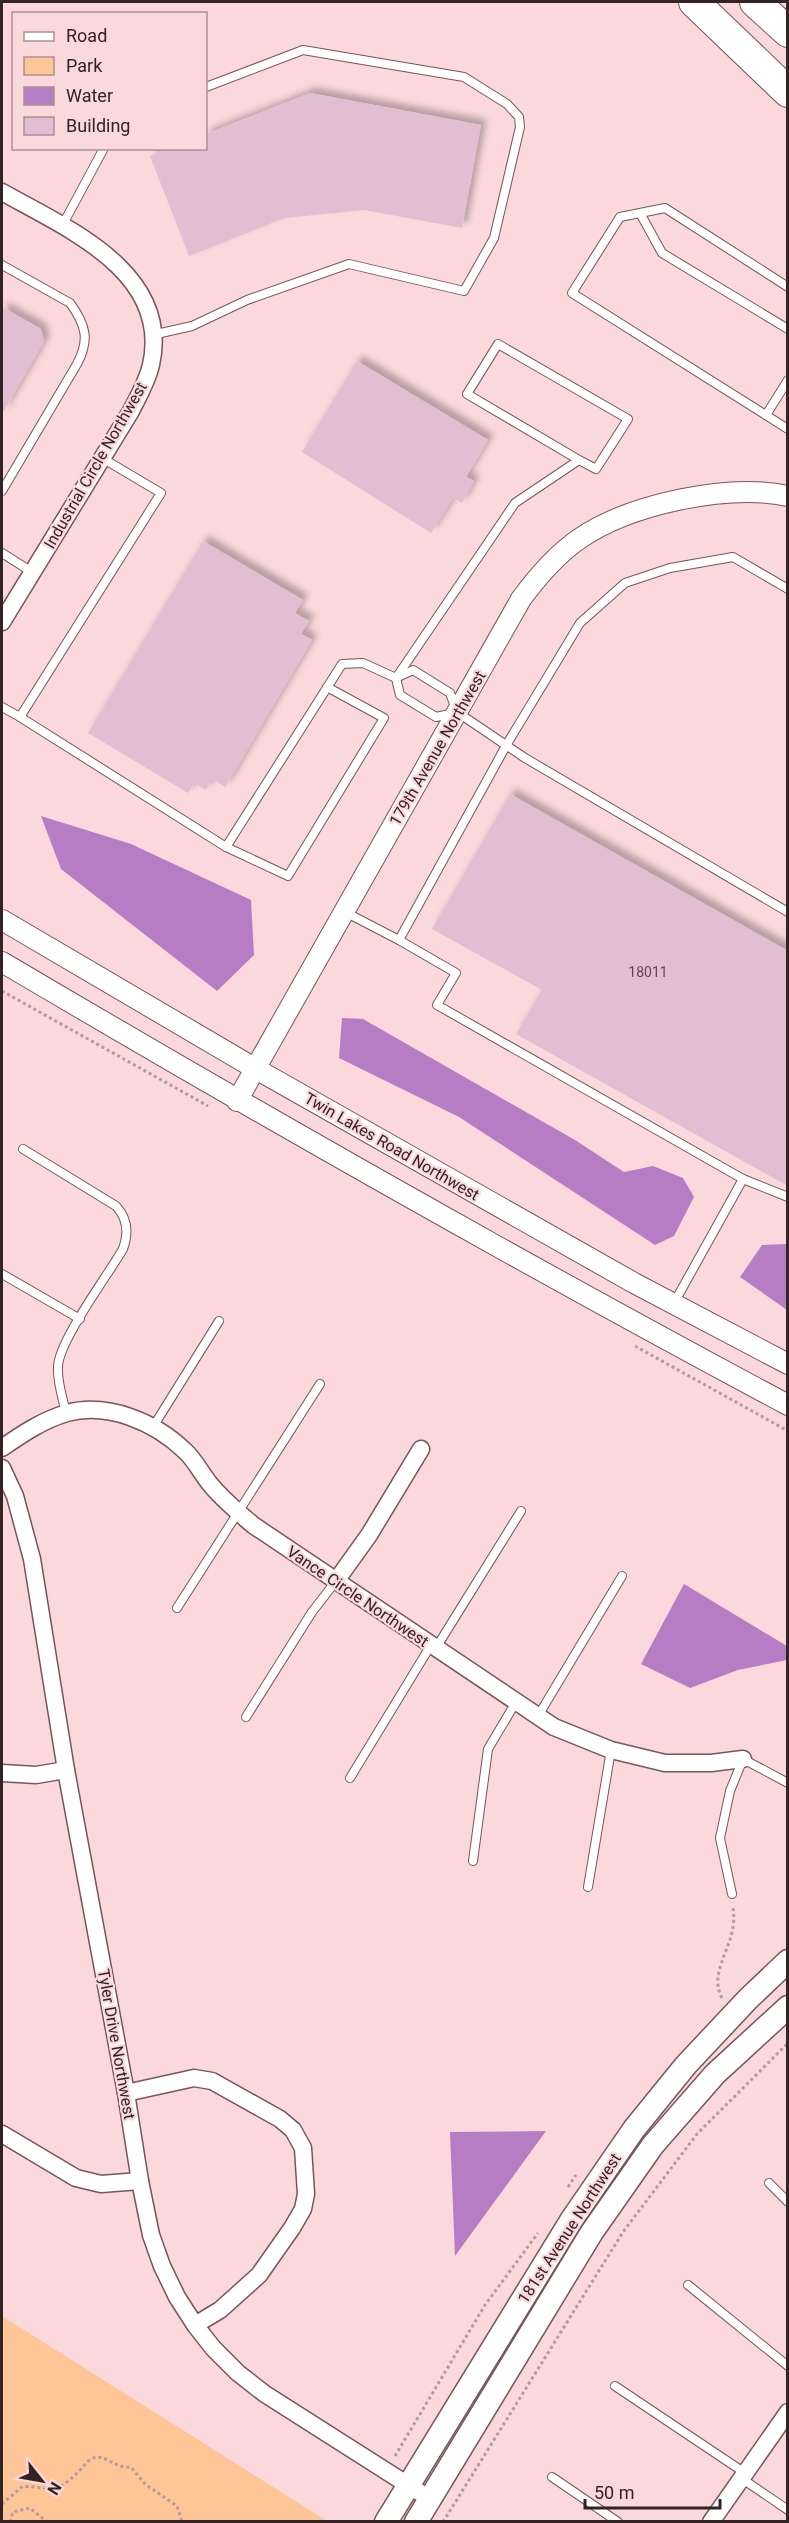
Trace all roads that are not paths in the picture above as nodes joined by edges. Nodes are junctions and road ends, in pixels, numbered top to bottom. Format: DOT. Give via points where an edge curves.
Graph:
graph roads {
  1 [pos="694,2"];
  2 [pos="755,2"];
  3 [pos="788,32"];
  4 [pos="207,87"];
  5 [pos="788,92"];
  6 [pos="103,150"];
  7 [pos="2,192"];
  8 [pos="640,213"];
  9 [pos="62,226"];
  10 [pos="2,265"];
  11 [pos="788,287"];
  12 [pos="788,329"];
  13 [pos="152,335"];
  14 [pos="788,380"];
  15 [pos="779,394"];
  16 [pos="788,399"];
  17 [pos="766,415"];
  18 [pos="788,429"];
  19 [pos="102,458"];
  20 [pos="579,460"];
  21 [pos="2,491"];
  22 [pos="788,496"];
  23 [pos="2,553"];
  24 [pos="32,572"];
  25 [pos="788,589"];
  26 [pos="2,622"];
  27 [pos="396,678"];
  28 [pos="327,687"];
  29 [pos="2,707"];
  30 [pos="457,712"];
  31 [pos="20,717"];
  32 [pos="507,744"];
  33 [pos="226,847"];
  34 [pos="343,911"];
  35 [pos="788,912"];
  36 [pos="2,920"];
  37 [pos="399,940"];
  38 [pos="2,962"];
  39 [pos="256,1069"];
  40 [pos="237,1101"];
  41 [pos="23,1149"];
  42 [pos="743,1179"];
  43 [pos="788,1197"];
  44 [pos="2,1274"];
  45 [pos="673,1303"];
  46 [pos="80,1319"];
  47 [pos="219,1321"];
  48 [pos="788,1364"];
  49 [pos="320,1384"];
  50 [pos="788,1405"];
  51 [pos="66,1413"];
  52 [pos="153,1427"];
  53 [pos="2,1448"];
  54 [pos="421,1449"];
  55 [pos="2,1468"];
  56 [pos="521,1511"];
  57 [pos="239,1513"];
  58 [pos="622,1576"];
  59 [pos="336,1581"];
  60 [pos="177,1608"];
  61 [pos="433,1646"];
  62 [pos="516,1702"];
  63 [pos="538,1716"];
  64 [pos="246,1717"];
  65 [pos="611,1750"];
  66 [pos="743,1759"];
  67 [pos="66,1770"];
  68 [pos="2,1773"];
  69 [pos="350,1778"];
  70 [pos="788,1784"];
  71 [pos="473,1861"];
  72 [pos="588,1887"];
  73 [pos="732,1893"];
  74 [pos="788,1961"];
  75 [pos="788,2007"];
  76 [pos="126,2093"];
  77 [pos="2,2134"];
  78 [pos="140,2181"];
  79 [pos="769,2183"];
  80 [pos="788,2202"];
  81 [pos="688,2285"];
  82 [pos="195,2325"];
  83 [pos="788,2366"];
  84 [pos="615,2386"];
  85 [pos="788,2412"];
  86 [pos="743,2476"];
  87 [pos="552,2477"];
  88 [pos="408,2485"];
  89 [pos="430,2499"];
  90 [pos="788,2511"];
  91 [pos="386,2522"];
  92 [pos="416,2522"];
  93 [pos="618,2522"];
  94 [pos="711,2522"];
  1 -- 5 [label="highway"];
  2 -- 3 [label="highway"];
  4 -- 13 [label="lane" via="303,50 464,77 507,104 519,117 520,127 494,238 464,291 349,264 247,300 192,326"];
  6 -- 9 [label="lane"];
  7 -- 9 [label="street, Industrial Circle Northwest"];
  8 -- 11 [label="lane" via="665,208"];
  8 -- 12 [label="lane" via="662,253"];
  8 -- 17 [label="lane" via="620,217 572,293"];
  9 -- 13 [label="street, Industrial Circle Northwest" via="119,265 143,302"];
  10 -- 21 [label="lane" via="70,303 78,313 86,338 77,364"];
  13 -- 19 [label="street, Industrial Circle Northwest" via="151,365 143,387"];
  14 -- 15 [label="lane"];
  15 -- 16 [label="lane"];
  15 -- 17 [label="lane"];
  17 -- 18 [label="lane"];
  19 -- 24 [label="street, Industrial Circle Northwest"];
  19 -- 31 [label="lane" via="161,493"];
  20 -- 20 [label="lane" via="596,469 628,419 498,344 467,394"];
  20 -- 27 [label="lane" via="516,502"];
  22 -- 30 [label="street, 179th Avenue Northwest" via="746,491 721,493 644,510 579,539 559,555 521,599"];
  23 -- 24 [label="lane"];
  24 -- 26 [label="street, Industrial Circle Northwest"];
  25 -- 32 [label="lane" via="733,557 670,568 625,582 580,623"];
  27 -- 28 [label="lane" via="363,663 342,664"];
  27 -- 30 [label="lane" via="400,695 436,717"];
  27 -- 30 [label="lane" via="413,670 450,693"];
  28 -- 33 [label="lane"];
  28 -- 33 [label="lane" via="384,718 288,876"];
  29 -- 31 [label="lane"];
  30 -- 32 [label="lane"];
  30 -- 34 [label="street, 179th Avenue Northwest"];
  31 -- 33 [label="lane"];
  32 -- 35 [label="lane"];
  32 -- 37 [label="lane"];
  34 -- 37 [label="lane"];
  34 -- 39 [label="street, 179th Avenue Northwest"];
  36 -- 39 [label="street, Twin Lakes Road Northwest"];
  37 -- 42 [label="lane" via="456,973 437,1005"];
  38 -- 40 [label="street"];
  39 -- 40 [label="street, 179th Avenue Northwest"];
  39 -- 45 [label="street, Twin Lakes Road Northwest"];
  40 -- 50 [label="street" via="520,1261"];
  41 -- 46 [label="lane" via="116,1206 124,1217 127,1233 123,1249"];
  42 -- 43 [label="lane"];
  42 -- 45 [label="lane"];
  44 -- 46 [label="lane"];
  45 -- 48 [label="street, Twin Lakes Road Northwest"];
  46 -- 51 [label="lane" via="62,1348 57,1366"];
  47 -- 52 [label="lane"];
  49 -- 57 [label="lane"];
  51 -- 52 [label="street, Vance Circle Northwest" via="110,1412"];
  51 -- 53 [label="street, Vance Circle Northwest" via="45,1421"];
  52 -- 57 [label="street, Vance Circle Northwest" via="185,1451 208,1482"];
  54 -- 59 [label="street"];
  55 -- 67 [label="street, Tyler Drive Northwest" via="15,1496 32,1558"];
  56 -- 61 [label="lane"];
  57 -- 59 [label="street, Vance Circle Northwest"];
  57 -- 60 [label="lane"];
  58 -- 63 [label="lane"];
  59 -- 61 [label="street, Vance Circle Northwest"];
  59 -- 64 [label="lane"];
  61 -- 62 [label="street, Vance Circle Northwest"];
  61 -- 69 [label="lane"];
  62 -- 63 [label="street, Vance Circle Northwest"];
  62 -- 71 [label="lane" via="488,1749"];
  63 -- 65 [label="street, Vance Circle Northwest"];
  65 -- 66 [label="street, Vance Circle Northwest" via="664,1763"];
  65 -- 72 [label="lane"];
  66 -- 70 [label="lane"];
  66 -- 73 [label="lane" via="730,1791 720,1838"];
  67 -- 68 [label="street" via="36,1775"];
  67 -- 76 [label="street, Tyler Drive Northwest"];
  74 -- 88 [label="main road, 181st Avenue Northwest" via="686,2065 634,2129 572,2219"];
  75 -- 89 [label="main road, 181st Avenue Northwest" via="715,2074 653,2145 592,2232"];
  76 -- 78 [label="street, Tyler Drive Northwest"];
  76 -- 82 [label="street" via="194,2078 212,2081 280,2119 303,2148 306,2194 292,2228 260,2275 220,2310"];
  77 -- 78 [label="street" via="76,2178 101,2184"];
  78 -- 82 [label="street, Tyler Drive Northwest" via="162,2266"];
  79 -- 80 [label="lane"];
  81 -- 83 [label="lane"];
  82 -- 88 [label="street, Tyler Drive Northwest" via="238,2373 265,2394"];
  84 -- 86 [label="lane"];
  85 -- 86 [label="street"];
  86 -- 90 [label="lane"];
  86 -- 94 [label="street"];
  87 -- 93 [label="lane"];
  88 -- 89 [label="street, Tyler Drive Northwest"];
  88 -- 91 [label="main road, 181st Avenue Northwest"];
  89 -- 92 [label="main road, 181st Avenue Northwest"];
}
